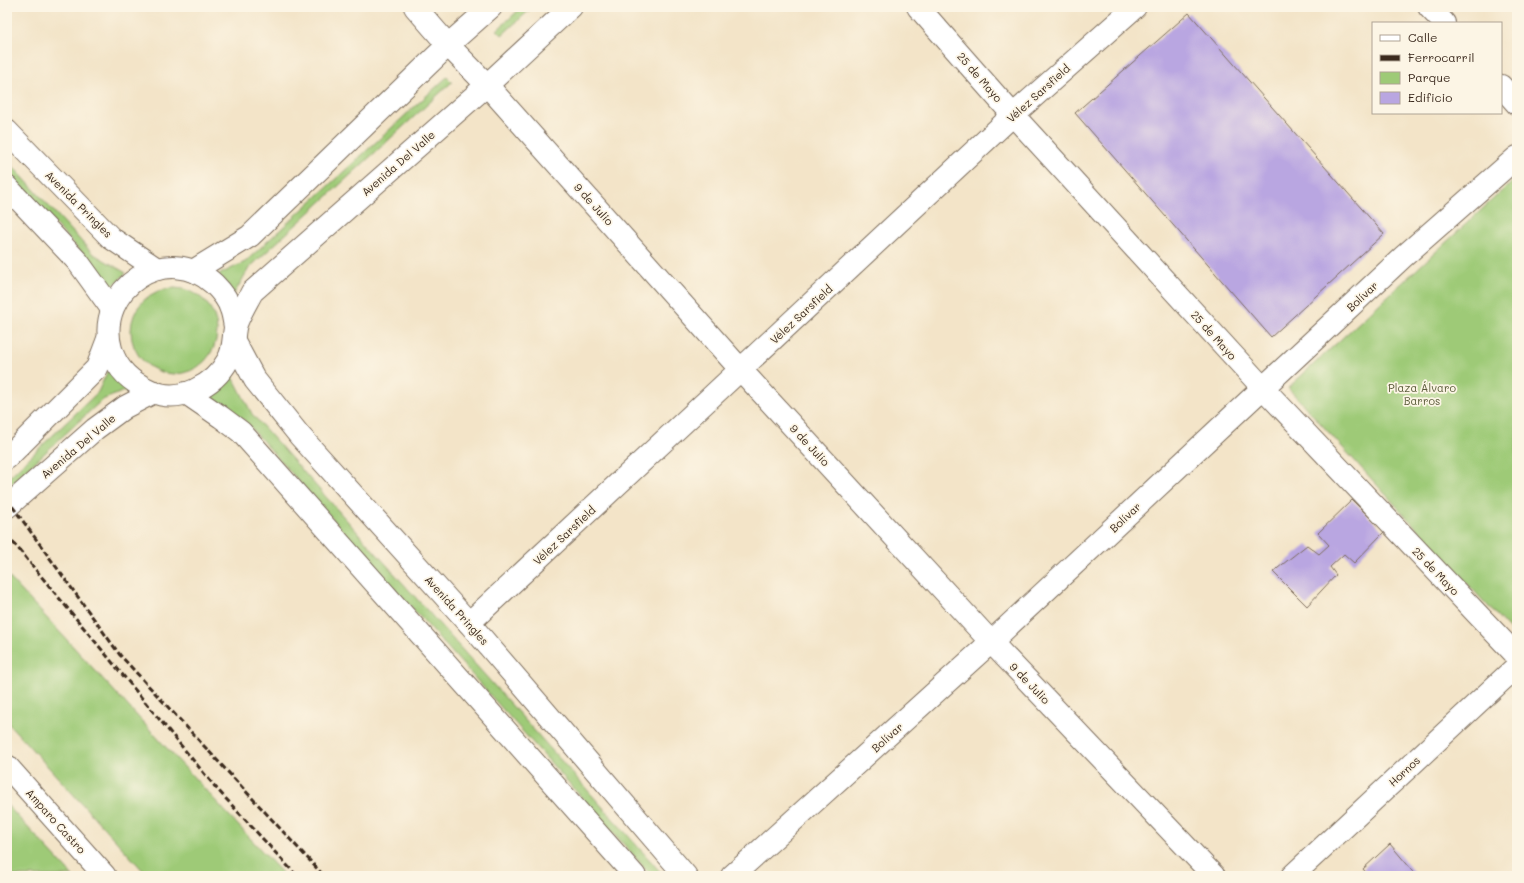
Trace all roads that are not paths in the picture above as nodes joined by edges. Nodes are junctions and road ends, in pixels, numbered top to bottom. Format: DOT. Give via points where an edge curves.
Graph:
graph roads {
  1 [pos="415,7"];
  2 [pos="491,7"];
  3 [pos="571,7"];
  4 [pos="918,7"];
  5 [pos="1135,7"];
  6 [pos="1429,7"];
  7 [pos="1443,22"];
  8 [pos="448,46"];
  9 [pos="487,85"];
  10 [pos="1502,87"];
  11 [pos="1517,104"];
  12 [pos="1013,115"];
  13 [pos="7,131"];
  14 [pos="1517,157"];
  15 [pos="7,187"];
  16 [pos="157,269"];
  17 [pos="192,271"];
  18 [pos="112,309"];
  19 [pos="235,334"];
  20 [pos="108,339"];
  21 [pos="741,370"];
  22 [pos="1262,388"];
  23 [pos="154,392"];
  24 [pos="186,393"];
  25 [pos="7,458"];
  26 [pos="7,506"];
  27 [pos="469,623"];
  28 [pos="991,642"];
  29 [pos="1517,656"];
  30 [pos="1517,666"];
  31 [pos="7,766"];
  32 [pos="105,876"];
  33 [pos="635,876"];
  34 [pos="686,876"];
  35 [pos="732,876"];
  36 [pos="1214,876"];
  37 [pos="1292,876"];
  1 -- 8 [label="street, 9 de Julio"];
  2 -- 8 [label="street"];
  3 -- 9 [label="street, Avenida Del Valle"];
  4 -- 12 [label="street, 25 de Mayo"];
  5 -- 12 [label="street, Vélez Sarsfield"];
  6 -- 7 [label="street"];
  8 -- 9 [label="street, 9 de Julio"];
  8 -- 17 [label="street" via="250,236"];
  9 -- 19 [label="street, Avenida Del Valle" via="252,292"];
  9 -- 21 [label="street, 9 de Julio"];
  10 -- 11 [label="street"];
  12 -- 21 [label="street, Vélez Sarsfield"];
  12 -- 22 [label="street, 25 de Mayo"];
  13 -- 16 [label="street, Avenida Pringles" via="111,238"];
  14 -- 22 [label="street, Bolívar" via="1403,257"];
  15 -- 18 [label="street" via="78,262"];
  16 -- 17 [label="street" via="175,267"];
  16 -- 18 [label="street" via="129,283"];
  17 -- 19 [label="street" via="209,279 222,292 231,308"];
  18 -- 20 [label="street"];
  19 -- 24 [label="street" via="228,359 218,375 203,387"];
  19 -- 27 [label="street, Avenida Pringles" via="254,380 300,436"];
  20 -- 23 [label="street" via="113,357 123,373 137,385"];
  20 -- 25 [label="street" via="97,368"];
  21 -- 27 [label="street, Vélez Sarsfield"];
  21 -- 28 [label="street, 9 de Julio"];
  22 -- 28 [label="street, Bolívar"];
  22 -- 29 [label="street, 25 de Mayo"];
  23 -- 24 [label="street" via="169,395"];
  23 -- 26 [label="street, Avenida Del Valle" via="126,407 95,429"];
  24 -- 33 [label="street" via="241,432"];
  27 -- 34 [label="street, Avenida Pringles"];
  28 -- 35 [label="street, Bolívar"];
  28 -- 36 [label="street, 9 de Julio"];
  30 -- 37 [label="street, Hornos"];
  31 -- 32 [label="street, Amparo Castro"];
}
